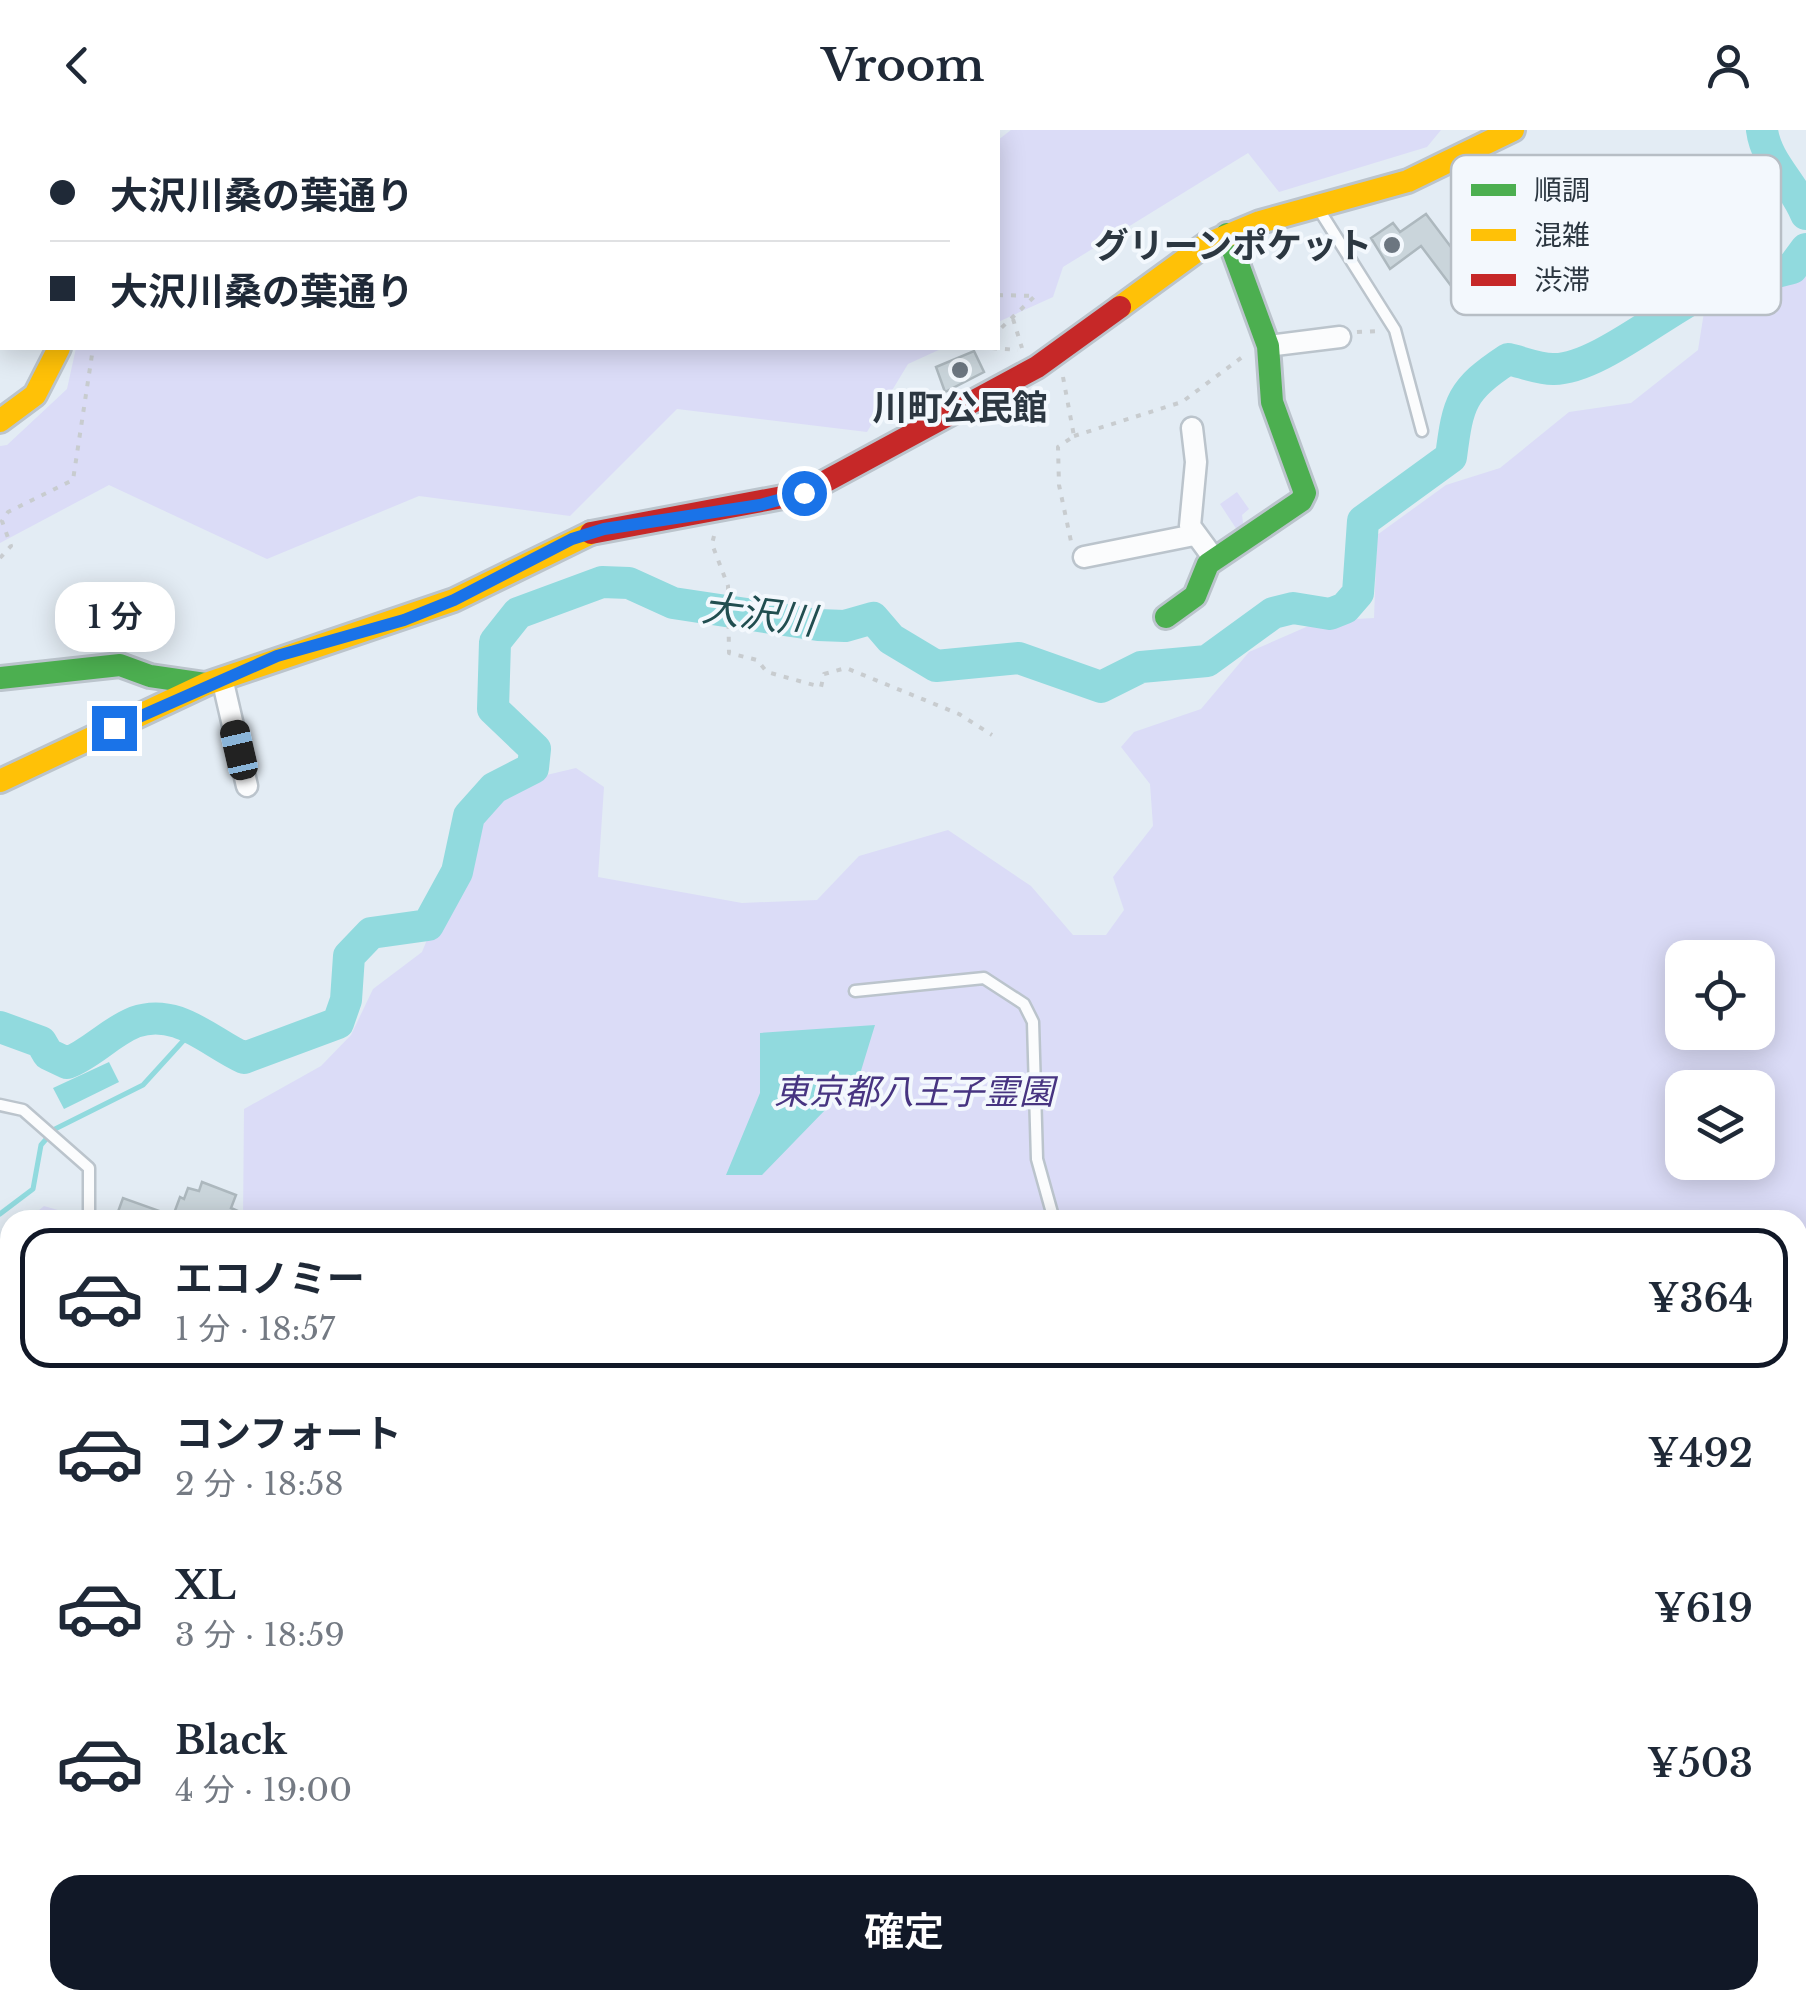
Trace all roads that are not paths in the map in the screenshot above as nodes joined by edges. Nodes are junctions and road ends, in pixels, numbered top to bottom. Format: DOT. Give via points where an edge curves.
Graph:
graph roads {
  1 [pos="1513,130"];
  2 [pos="1462,155"];
  3 [pos="1451,160"];
  4 [pos="1317,207"];
  5 [pos="1227,234"];
  6 [pos="1340,336"];
  7 [pos="1267,344"];
  8 [pos="58,350"];
  9 [pos="0,421"];
  10 [pos="1192,428"];
  11 [pos="1422,431"];
  12 [pos="1194,535"];
  13 [pos="1079,556"];
  14 [pos="1215,560"];
  15 [pos="1166,617"];
  16 [pos="0,678"];
  17 [pos="214,681"];
  18 [pos="0,781"];
  19 [pos="247,786"];
  20 [pos="854,991"];
  21 [pos="0,1106"];
  22 [pos="89,1210"];
  23 [pos="1051,1210"];
  1 -- 2 [label="street"];
  3 -- 4 [label="street" via="1408,181"];
  4 -- 5 [label="street"];
  4 -- 11 [label="lane" via="1395,330"];
  5 -- 7 [label="street"];
  5 -- 17 [label="street" via="1002,388 804,493 604,529 404,620"];
  6 -- 7 [label="street"];
  7 -- 14 [label="street" via="1272,402 1305,493 1302,501 1256,520"];
  8 -- 9 [label="street" via="35,395"];
  10 -- 12 [label="street"];
  12 -- 13 [label="street"];
  12 -- 14 [label="street"];
  14 -- 15 [label="street" via="1195,596"];
  16 -- 17 [label="street" via="106,665"];
  17 -- 18 [label="street"];
  17 -- 19 [label="street"];
  20 -- 23 [label="lane" via="984,978 1024,1004 1032,1022 1038,1160"];
  21 -- 22 [label="lane" via="23,1110 90,1168"];
}
